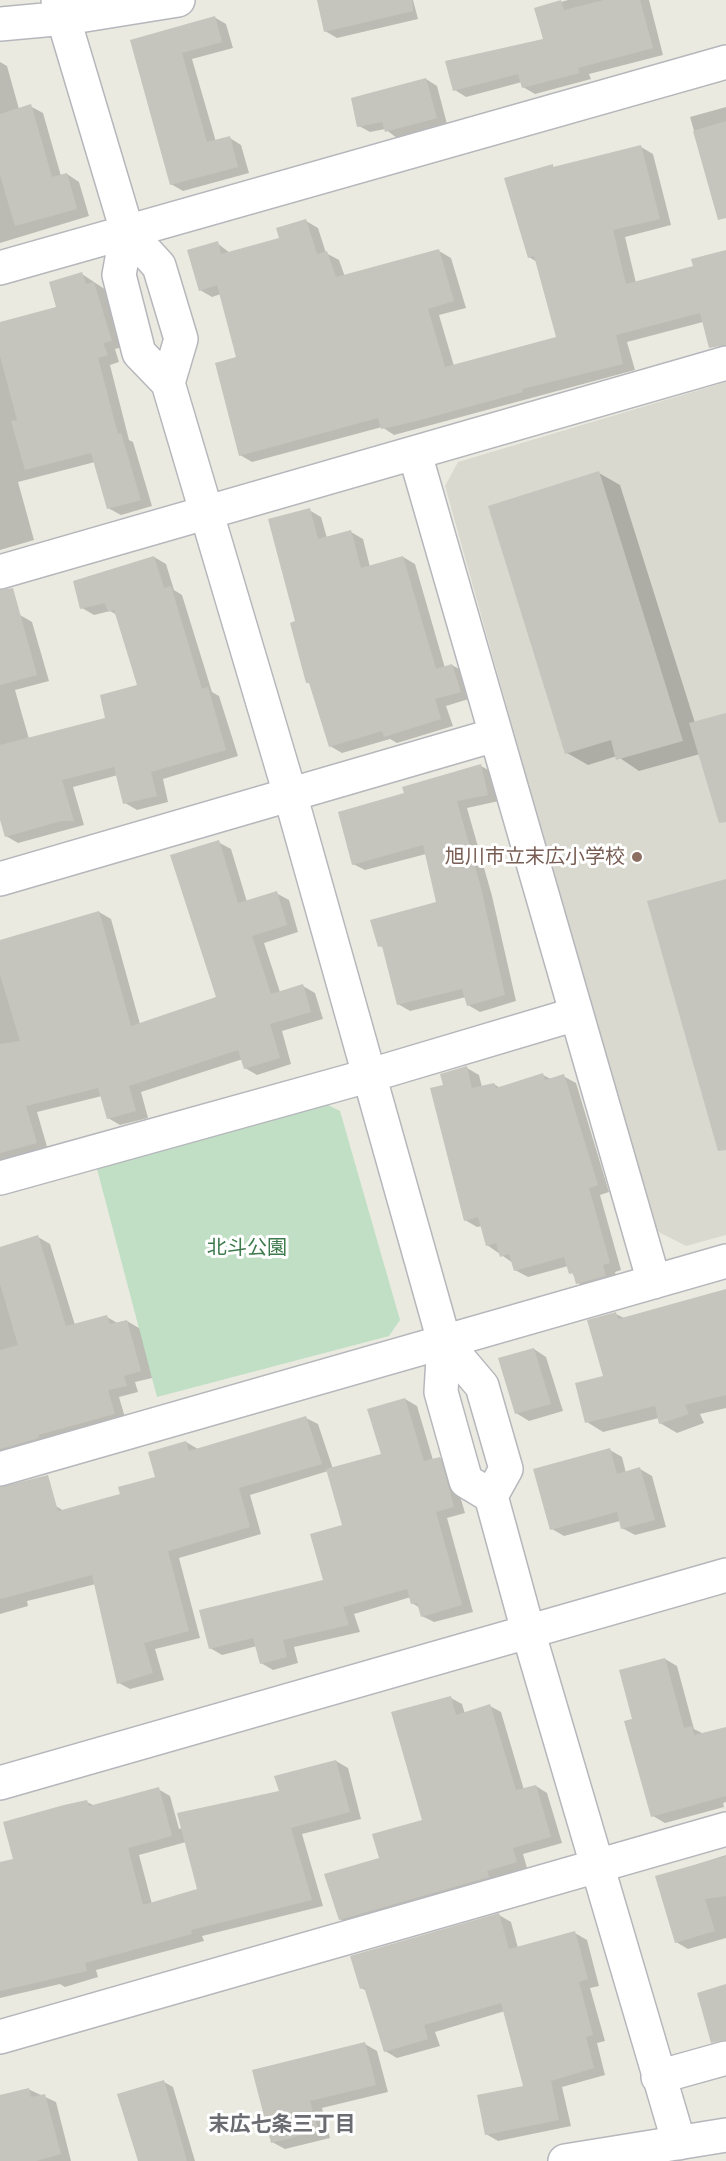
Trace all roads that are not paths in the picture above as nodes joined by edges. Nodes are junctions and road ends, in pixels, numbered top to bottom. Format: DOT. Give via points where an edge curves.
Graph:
graph roads {
  1 [pos="178,0"];
  2 [pos="62,9"];
  3 [pos="0,24"];
  4 [pos="726,62"];
  5 [pos="127,231"];
  6 [pos="0,268"];
  7 [pos="726,363"];
  8 [pos="168,383"];
  9 [pos="415,454"];
  10 [pos="207,512"];
  11 [pos="0,572"];
  12 [pos="495,735"];
  13 [pos="290,794"];
  14 [pos="0,879"];
  15 [pos="576,1014"];
  16 [pos="371,1075"];
  17 [pos="0,1178"];
  18 [pos="726,1261"];
  19 [pos="654,1282"];
  20 [pos="444,1341"];
  21 [pos="0,1469"];
  22 [pos="726,1575"];
  23 [pos="528,1631"];
  24 [pos="0,1784"];
  25 [pos="726,1829"];
  26 [pos="596,1866"];
  27 [pos="0,2037"];
  28 [pos="726,2058"];
  29 [pos="658,2077"];
  30 [pos="726,2135"];
  31 [pos="679,2143"];
  32 [pos="565,2161"];
  1 -- 2 [label="street"];
  2 -- 3 [label="street"];
  2 -- 5 [label="street"];
  4 -- 5 [label="street"];
  5 -- 6 [label="street"];
  5 -- 8 [label="street" via="119,275 139,352"];
  5 -- 8 [label="street" via="159,266 181,339"];
  7 -- 9 [label="street"];
  8 -- 10 [label="street"];
  9 -- 10 [label="street"];
  9 -- 12 [label="street"];
  10 -- 11 [label="street"];
  10 -- 13 [label="street"];
  12 -- 13 [label="street"];
  12 -- 15 [label="street"];
  13 -- 14 [label="street"];
  13 -- 16 [label="street"];
  15 -- 16 [label="street"];
  15 -- 19 [label="street"];
  16 -- 17 [label="street"];
  16 -- 20 [label="street"];
  18 -- 19 [label="street"];
  19 -- 20 [label="street"];
  20 -- 21 [label="street"];
  20 -- 23 [label="street" via="482,1386 506,1469 492,1496"];
  22 -- 23 [label="street"];
  23 -- 24 [label="street"];
  23 -- 26 [label="street"];
  25 -- 26 [label="street"];
  26 -- 27 [label="street"];
  26 -- 29 [label="street"];
  28 -- 29 [label="street"];
  29 -- 31 [label="street"];
  30 -- 31 [label="street"];
  31 -- 32 [label="street"];
}
